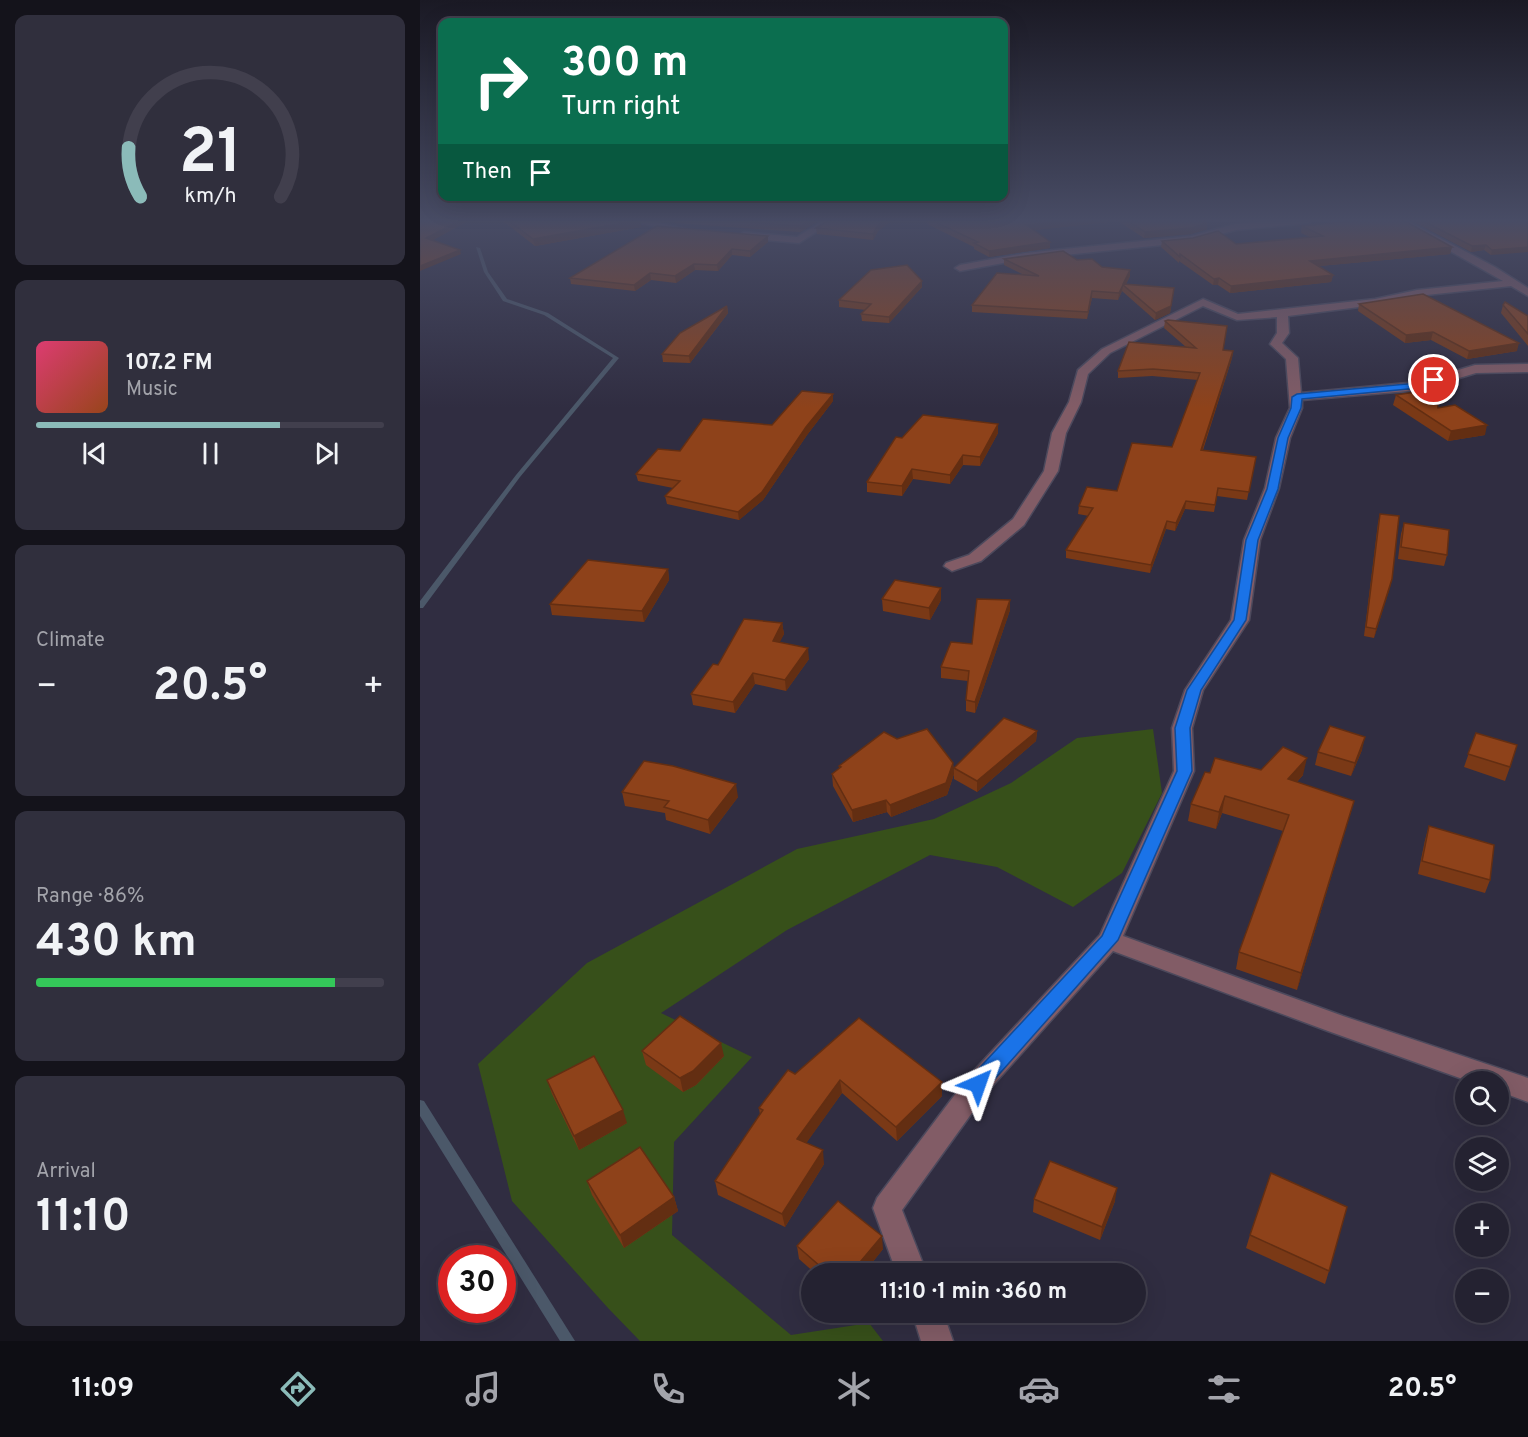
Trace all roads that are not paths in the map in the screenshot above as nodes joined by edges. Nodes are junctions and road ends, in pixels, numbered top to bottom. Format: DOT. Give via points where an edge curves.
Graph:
graph roads {
  1 [pos="1521,288"];
  2 [pos="1283,313"];
  3 [pos="1528,368"];
  4 [pos="1297,397"];
  5 [pos="952,566"];
  6 [pos="1109,940"];
  7 [pos="1528,1090"];
  8 [pos="908,1263"];
  9 [pos="931,1323"];
  10 [pos="938,1341"];
  1 -- 2 [label="street" via="1418,293"];
  2 -- 4 [label="street" via="1283,333 1276,344 1292,358"];
  2 -- 5 [label="street" via="1237,317 1203,302 1106,351 1082,373 1075,402 1059,433 1051,471 1018,522 975,558"];
  3 -- 4 [label="street" via="1475,369 1419,386"];
  4 -- 6 [label="street" via="1272,489 1252,540 1240,620 1194,690 1182,728 1184,771"];
  6 -- 7 [label="street"];
  6 -- 8 [label="street" via="978,1084 887,1208"];
  9 -- 10 [label="street"];
}
